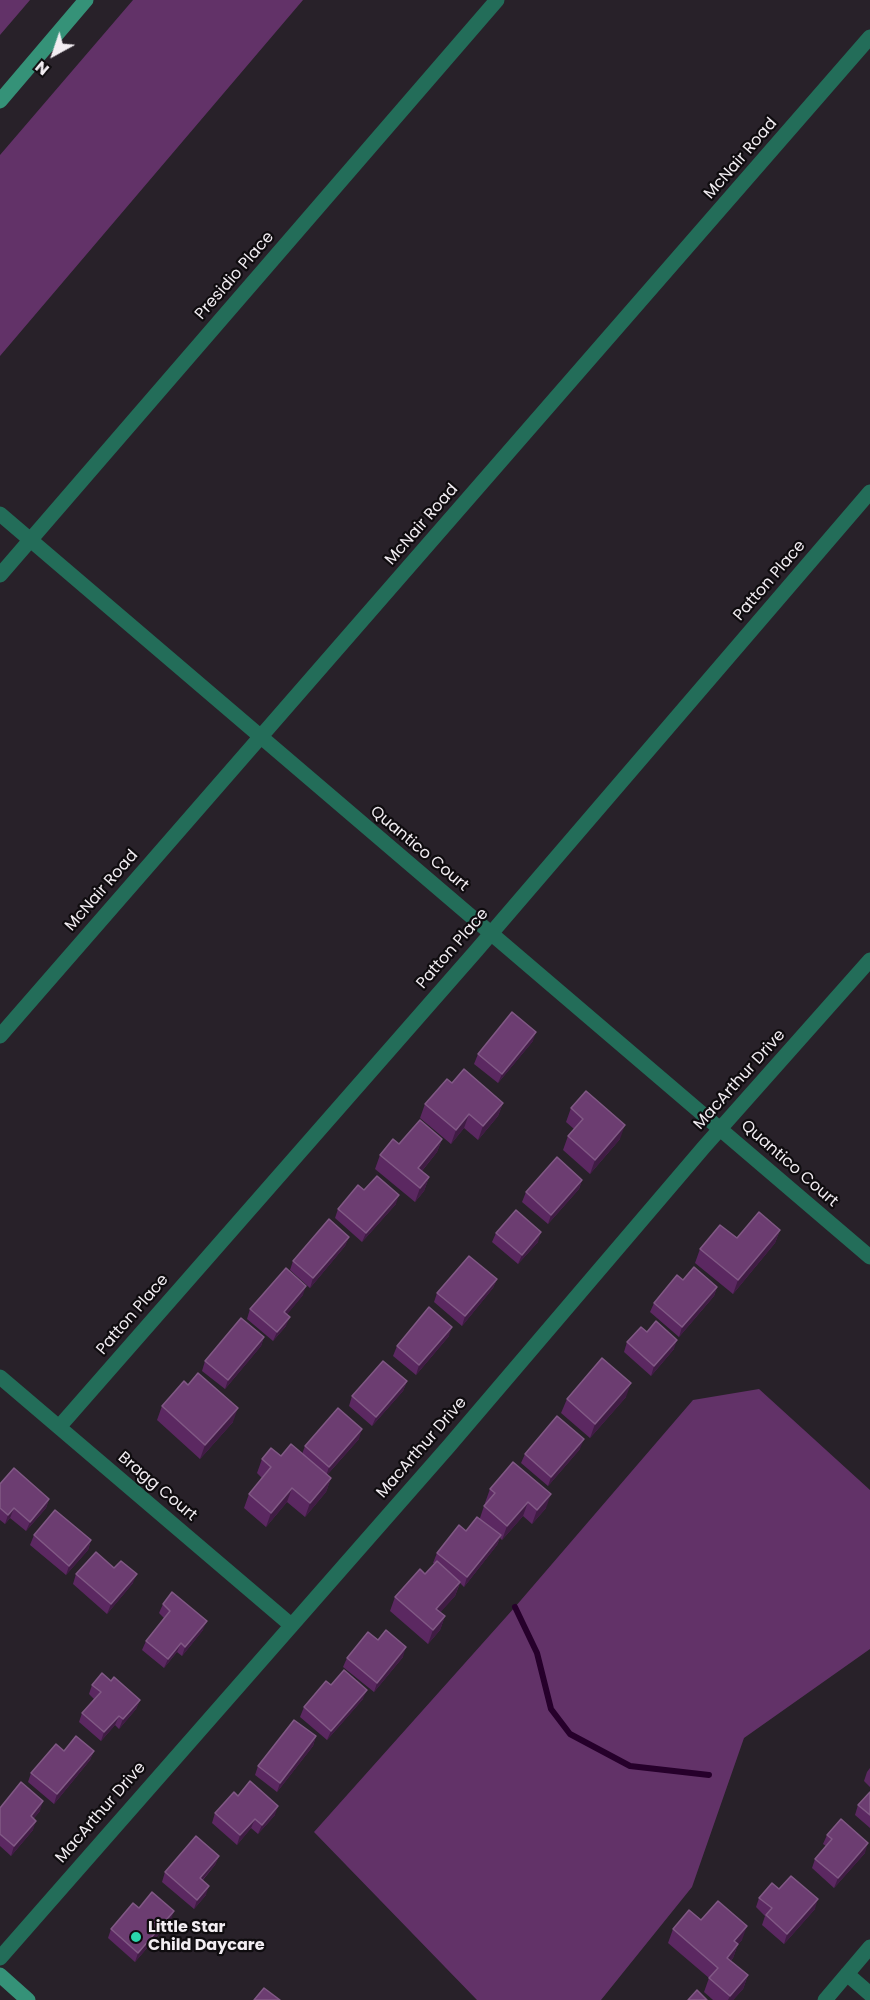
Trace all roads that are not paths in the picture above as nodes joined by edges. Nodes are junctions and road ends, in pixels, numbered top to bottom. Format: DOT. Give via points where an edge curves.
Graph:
graph roads {
  1 [pos="86,0"];
  2 [pos="497,0"];
  3 [pos="870,37"];
  4 [pos="0,101"];
  5 [pos="870,492"];
  6 [pos="0,514"];
  7 [pos="30,541"];
  8 [pos="0,575"];
  9 [pos="260,738"];
  10 [pos="490,934"];
  11 [pos="870,960"];
  12 [pos="0,1036"];
  13 [pos="720,1128"];
  14 [pos="870,1257"];
  15 [pos="0,1377"];
  16 [pos="59,1427"];
  17 [pos="291,1625"];
  18 [pos="870,1947"];
  19 [pos="0,1958"];
  20 [pos="847,1974"];
  21 [pos="0,1975"];
  22 [pos="870,1994"];
  23 [pos="28,2000"];
  24 [pos="825,2000"];
  1 -- 4 [label="street"];
  2 -- 7 [label="street, Presidio Place"];
  3 -- 9 [label="street, McNair Road"];
  5 -- 10 [label="street, Patton Place"];
  6 -- 7 [label="street, Quantico Court"];
  7 -- 8 [label="street, Presidio Place"];
  7 -- 9 [label="street, Quantico Court"];
  9 -- 10 [label="street, Quantico Court"];
  9 -- 12 [label="street, McNair Road"];
  10 -- 13 [label="street, Quantico Court"];
  10 -- 16 [label="street, Patton Place"];
  11 -- 13 [label="street, MacArthur Drive"];
  13 -- 14 [label="street, Quantico Court"];
  13 -- 17 [label="street, MacArthur Drive"];
  15 -- 16 [label="street, Bragg Court"];
  16 -- 17 [label="street, Bragg Court"];
  17 -- 19 [label="street, MacArthur Drive"];
  18 -- 20 [label="street"];
  20 -- 22 [label="street"];
  20 -- 24 [label="street"];
  21 -- 23 [label="street"];
}
